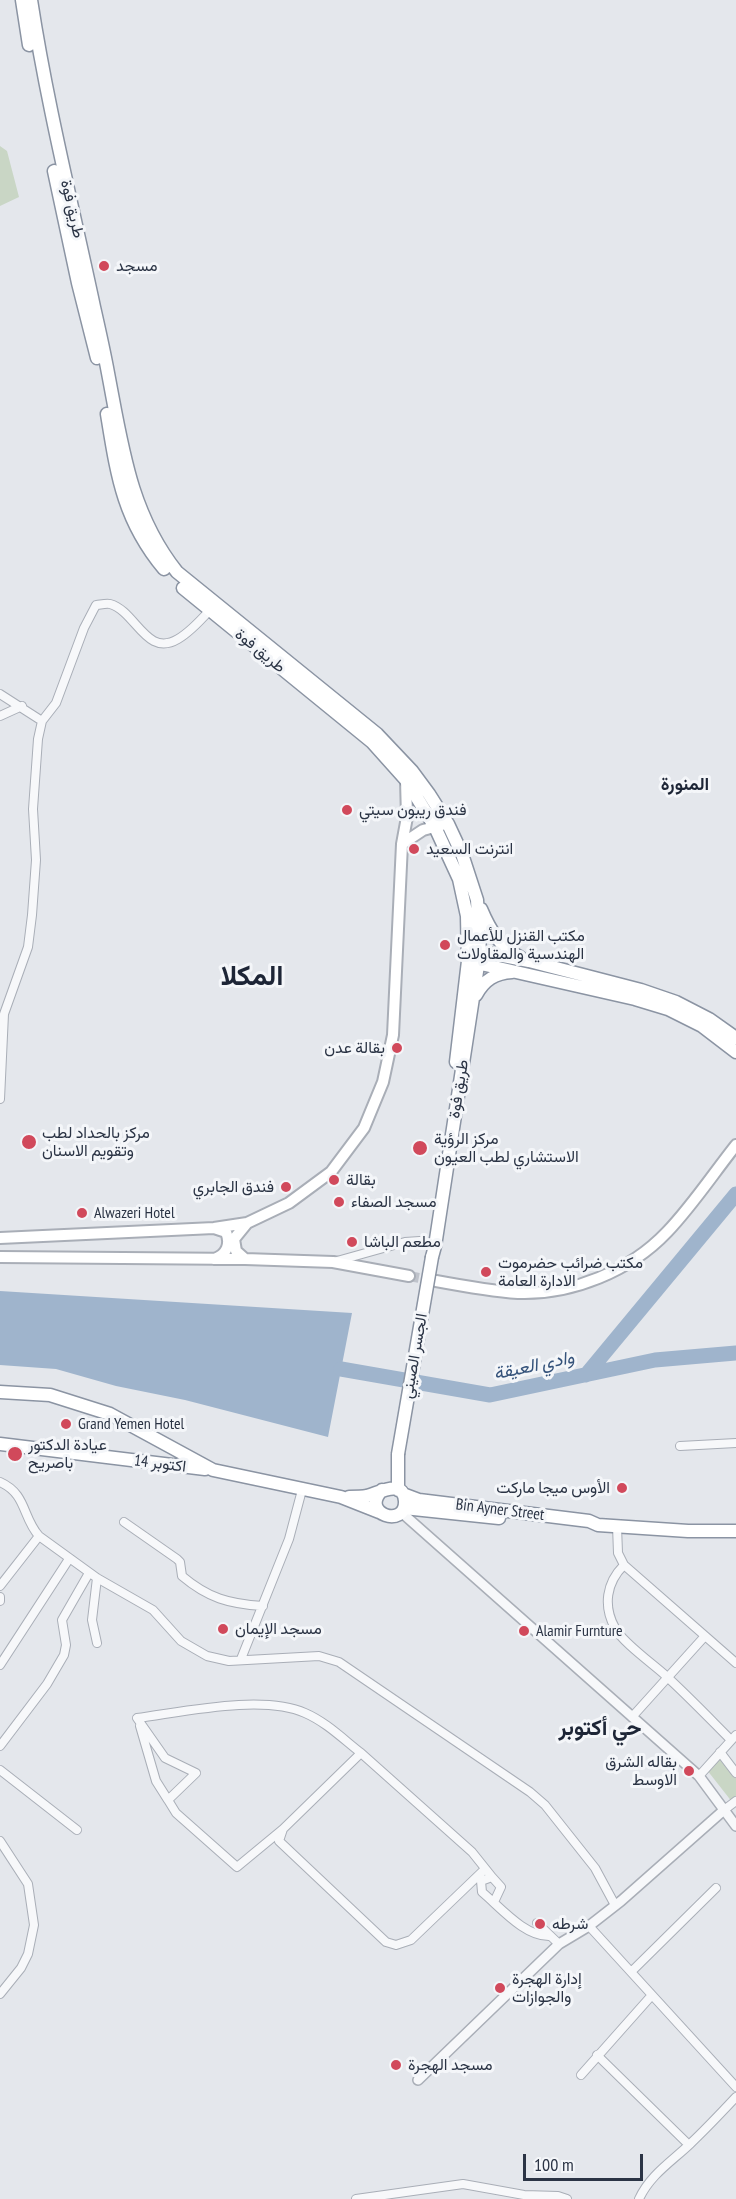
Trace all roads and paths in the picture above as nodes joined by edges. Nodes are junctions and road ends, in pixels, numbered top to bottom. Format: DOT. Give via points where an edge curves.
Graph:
graph roads {
  1 [pos="22,0"];
  2 [pos="31,0"];
  3 [pos="124,478"];
  4 [pos="209,611"];
  5 [pos="0,694"];
  6 [pos="22,706"];
  7 [pos="0,716"];
  8 [pos="42,721"];
  9 [pos="406,780"];
  10 [pos="442,825"];
  11 [pos="402,844"];
  12 [pos="477,900"];
  13 [pos="474,956"];
  14 [pos="529,961"];
  15 [pos="520,972"];
  16 [pos="474,1002"];
  17 [pos="736,1038"];
  18 [pos="736,1052"];
  19 [pos="0,1099"];
  20 [pos="736,1145"];
  21 [pos="247,1223"];
  22 [pos="214,1228"];
  23 [pos="0,1238"];
  24 [pos="433,1249"];
  25 [pos="0,1257"];
  26 [pos="214,1259"];
  27 [pos="245,1259"];
  28 [pos="333,1262"];
  29 [pos="409,1276"];
  30 [pos="436,1281"];
  31 [pos="0,1392"];
  32 [pos="736,1443"];
  33 [pos="0,1444"];
  34 [pos="680,1446"];
  35 [pos="398,1458"];
  36 [pos="213,1470"];
  37 [pos="0,1482"];
  38 [pos="302,1490"];
  39 [pos="383,1490"];
  40 [pos="401,1492"];
  41 [pos="341,1497"];
  42 [pos="402,1510"];
  43 [pos="379,1512"];
  44 [pos="124,1522"];
  45 [pos="598,1525"];
  46 [pos="617,1526"];
  47 [pos="736,1531"];
  48 [pos="39,1536"];
  49 [pos="69,1559"];
  50 [pos="624,1565"];
  51 [pos="89,1573"];
  52 [pos="97,1578"];
  53 [pos="0,1586"];
  54 [pos="0,1597"];
  55 [pos="0,1601"];
  56 [pos="262,1606"];
  57 [pos="705,1636"];
  58 [pos="97,1643"];
  59 [pos="241,1659"];
  60 [pos="736,1663"];
  61 [pos="0,1665"];
  62 [pos="668,1677"];
  63 [pos="632,1717"];
  64 [pos="137,1719"];
  65 [pos="734,1737"];
  66 [pos="0,1746"];
  67 [pos="720,1752"];
  68 [pos="361,1753"];
  69 [pos="0,1770"];
  70 [pos="736,1773"];
  71 [pos="699,1776"];
  72 [pos="168,1800"];
  73 [pos="736,1801"];
  74 [pos="724,1810"];
  75 [pos="736,1826"];
  76 [pos="283,1829"];
  77 [pos="77,1830"];
  78 [pos="0,1841"];
  79 [pos="485,1869"];
  80 [pos="492,1877"];
  81 [pos="716,1888"];
  82 [pos="494,1902"];
  83 [pos="615,1905"];
  84 [pos="537,1923"];
  85 [pos="589,1926"];
  86 [pos="550,1936"];
  87 [pos="559,1944"];
  88 [pos="631,1972"];
  89 [pos="0,1994"];
  90 [pos="652,1995"];
  91 [pos="597,2055"];
  92 [pos="581,2075"];
  93 [pos="418,2080"];
  94 [pos="736,2087"];
  95 [pos="736,2097"];
  96 [pos="689,2145"];
  97 [pos="517,2196"];
  98 [pos="356,2199"];
  99 [pos="567,2199"];
  100 [pos="639,2199"];
  1 -- 3 [label="highway, طريق فوة" via="78,283"];
  2 -- 3 [label="highway, طريق فوة" via="50,116 108,371"];
  3 -- 4 [label="highway, طريق فوة" via="136,528 170,576"];
  3 -- 10 [label="highway, طريق فوة" via="147,527 177,572 377,734 429,794"];
  4 -- 8 [label="street" via="189,632 165,644 148,639 129,615 109,604 96,605 56,703"];
  4 -- 9 [label="highway, طريق فوة" via="372,742"];
  5 -- 6 [label="street"];
  6 -- 7 [label="street"];
  6 -- 8 [label="street"];
  8 -- 19 [label="street" via="33,809 36,860 32,915 28,948 4,1014"];
  9 -- 10 [label="highway, طريق فوة"];
  9 -- 11 [label="main road" via="407,817"];
  10 -- 11 [label="main road" via="423,830"];
  10 -- 12 [label="highway, طريق فوة" via="462,854"];
  10 -- 13 [label="highway, طريق فوة" via="459,879"];
  11 -- 21 [label="main road" via="393,1035 383,1082 368,1119 331,1172 289,1203"];
  12 -- 13 [label="highway, طريق فوة"];
  12 -- 14 [label="highway" via="498,940 511,953"];
  13 -- 14 [label="highway"];
  13 -- 15 [label="highway"];
  13 -- 16 [label="highway, طريق فوة"];
  13 -- 24 [label="highway, طريق فوة"];
  14 -- 17 [label="highway" via="676,1002"];
  15 -- 16 [label="highway" via="501,973 485,981"];
  15 -- 18 [label="highway" via="668,1009 702,1026"];
  16 -- 24 [label="highway, طريق فوة"];
  20 -- 30 [label="main road" via="668,1232 625,1265 600,1277 565,1288 520,1293"];
  21 -- 22 [label="main road"];
  21 -- 27 [label="main road" via="234,1239 236,1251"];
  22 -- 23 [label="main road"];
  22 -- 26 [label="main road" via="226,1232 229,1243 224,1254"];
  24 -- 28 [label="street" via="420,1241 405,1242"];
  24 -- 35 [label="highway, الجسر الصيني, bridge"];
  25 -- 26 [label="main road"];
  26 -- 27 [label="main road"];
  27 -- 28 [label="main road"];
  28 -- 29 [label="main road"];
  31 -- 36 [label="highway" via="50,1395 110,1414"];
  32 -- 34 [label="street"];
  33 -- 36 [label="highway, 14 اكتوبر"];
  35 -- 39 [label="highway"];
  35 -- 40 [label="highway"];
  36 -- 38 [label="highway"];
  37 -- 48 [label="street" via="22,1499"];
  38 -- 41 [label="highway"];
  38 -- 56 [label="street" via="289,1539"];
  39 -- 40 [label="highway" via="391,1487"];
  39 -- 41 [label="highway" via="362,1497"];
  39 -- 43 [label="highway" via="376,1503"];
  40 -- 42 [label="highway" via="405,1504"];
  40 -- 45 [label="highway, Bin Ayner Street" via="419,1500"];
  41 -- 43 [label="highway"];
  42 -- 43 [label="highway" via="393,1517"];
  42 -- 45 [label="highway, Bin Ayner Street" via="589,1528"];
  42 -- 63 [label="street"];
  44 -- 56 [label="street" via="177,1559 182,1576 207,1594 240,1605"];
  45 -- 46 [label="highway, Bin Ayner Street"];
  46 -- 47 [label="highway, Bin Ayner Street"];
  46 -- 50 [label="street" via="618,1553"];
  48 -- 49 [label="street"];
  48 -- 53 [label="street"];
  49 -- 51 [label="street"];
  49 -- 61 [label="street"];
  50 -- 57 [label="street"];
  50 -- 62 [label="street" via="609,1585 607,1604 611,1620 616,1631"];
  51 -- 52 [label="street"];
  51 -- 66 [label="street" via="63,1620 64,1655"];
  52 -- 58 [label="street" via="92,1620"];
  52 -- 59 [label="street" via="153,1610 181,1641 207,1656 229,1661"];
  54 -- 55 [label="street"];
  56 -- 59 [label="street"];
  57 -- 60 [label="street"];
  57 -- 62 [label="street"];
  59 -- 83 [label="street" via="319,1656 339,1662 545,1805 595,1868"];
  62 -- 63 [label="street"];
  62 -- 65 [label="street"];
  63 -- 71 [label="street"];
  64 -- 68 [label="street" via="246,1704 291,1708 321,1721"];
  64 -- 72 [label="street" via="156,1781"];
  64 -- 72 [label="street" via="165,1758 196,1773"];
  65 -- 67 [label="street"];
  67 -- 70 [label="street"];
  67 -- 71 [label="street"];
  68 -- 76 [label="street"];
  68 -- 79 [label="street" via="472,1852"];
  69 -- 77 [label="street"];
  71 -- 74 [label="street"];
  72 -- 76 [label="street" via="176,1813 237,1867"];
  73 -- 74 [label="street"];
  74 -- 75 [label="street"];
  74 -- 83 [label="street"];
  76 -- 79 [label="street" via="279,1841 386,1942 396,1945 411,1940"];
  78 -- 89 [label="street" via="28,1884 34,1925 28,1954"];
  79 -- 80 [label="street"];
  80 -- 82 [label="street" via="501,1887"];
  80 -- 82 [label="street" via="481,1881 482,1892"];
  81 -- 88 [label="street"];
  82 -- 86 [label="street" via="539,1936"];
  83 -- 85 [label="street"];
  84 -- 86 [label="street"];
  85 -- 87 [label="street"];
  85 -- 88 [label="street"];
  86 -- 87 [label="street"];
  87 -- 93 [label="street"];
  88 -- 90 [label="street"];
  90 -- 91 [label="street"];
  90 -- 94 [label="street"];
  91 -- 92 [label="street"];
  91 -- 96 [label="street"];
  95 -- 96 [label="street"];
  96 -- 100 [label="street" via="652,2178"];
  97 -- 98 [label="street" via="463,2184"];
  97 -- 99 [label="street"];
}
